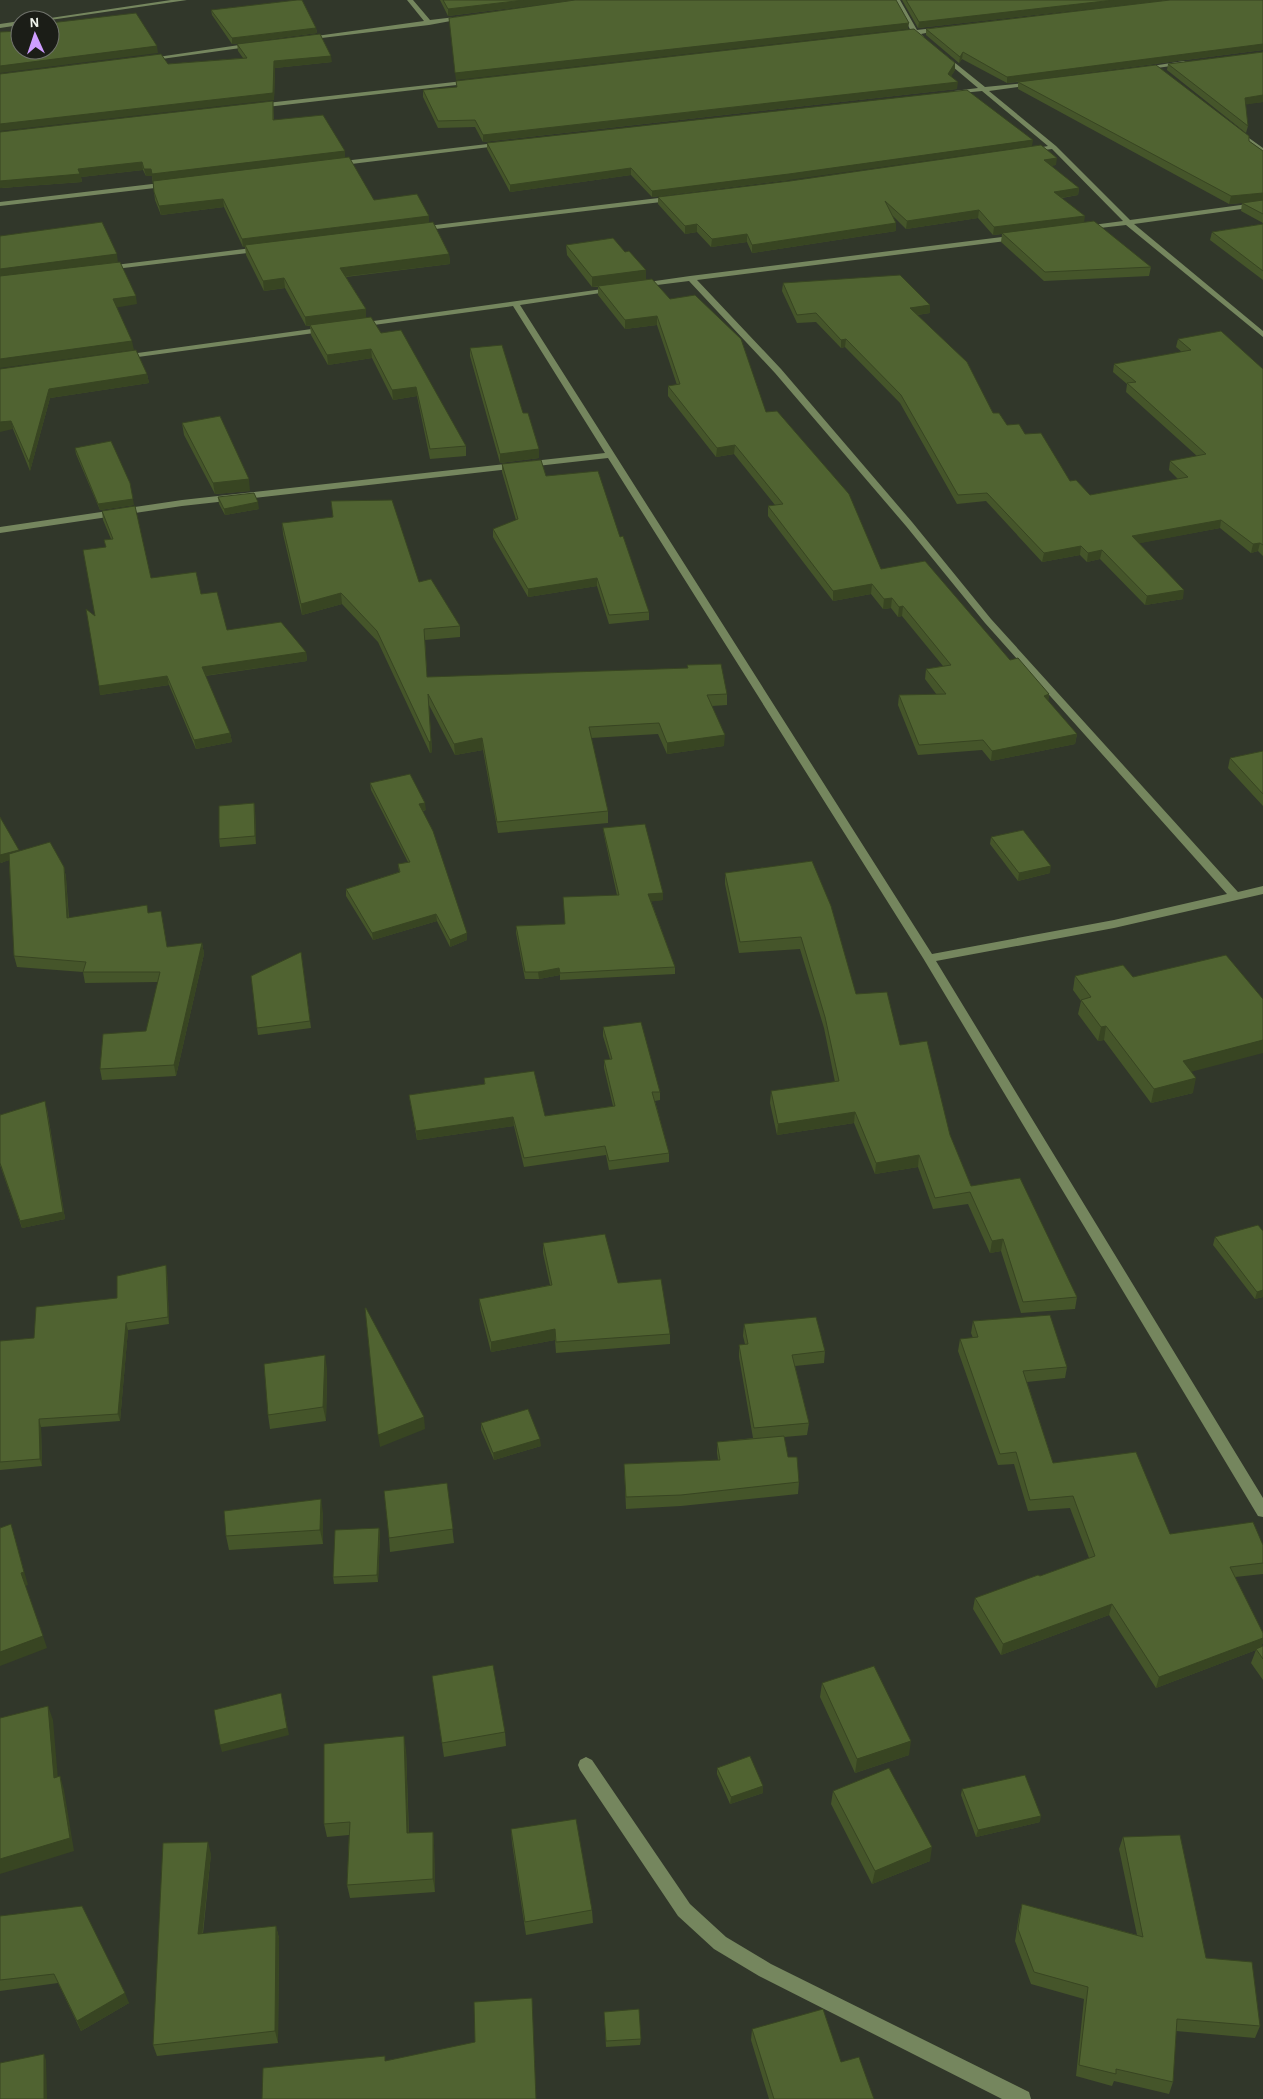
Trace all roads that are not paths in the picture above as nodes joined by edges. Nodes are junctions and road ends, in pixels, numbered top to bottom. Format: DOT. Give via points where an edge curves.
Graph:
graph roads {
  1 [pos="184,0"];
  2 [pos="410,0"];
  3 [pos="896,0"];
  4 [pos="476,16"];
  5 [pos="60,17"];
  6 [pos="429,23"];
  7 [pos="954,28"];
  8 [pos="915,32"];
  9 [pos="895,35"];
  10 [pos="297,39"];
  11 [pos="259,44"];
  12 [pos="930,45"];
  13 [pos="937,52"];
  14 [pos="134,60"];
  15 [pos="1194,62"];
  16 [pos="1154,66"];
  17 [pos="1136,69"];
  18 [pos="1162,73"];
  19 [pos="479,82"];
  20 [pos="1040,82"];
  21 [pos="983,90"];
  22 [pos="943,94"];
  23 [pos="253,107"];
  24 [pos="1232,127"];
  25 [pos="508,144"];
  26 [pos="1054,148"];
  27 [pos="1263,151"];
  28 [pos="1025,152"];
  29 [pos="331,164"];
  30 [pos="175,183"];
  31 [pos="682,197"];
  32 [pos="0,204"];
  33 [pos="1263,204"];
  34 [pos="1129,223"];
  35 [pos="1080,229"];
  36 [pos="409,231"];
  37 [pos="1031,235"];
  38 [pos="273,248"];
  39 [pos="97,269"];
  40 [pos="690,278"];
  41 [pos="632,286"];
  42 [pos="622,288"];
  43 [pos="515,303"];
  44 [pos="348,326"];
  45 [pos="338,328"];
  46 [pos="1263,335"];
  47 [pos="116,358"];
  48 [pos="611,456"];
  49 [pos="0,530"];
  50 [pos="1263,890"];
  51 [pos="1235,896"];
  52 [pos="929,958"];
  53 [pos="1263,1511"];
  54 [pos="586,1765"];
  55 [pos="1022,2099"];
  1 -- 5 [label="street"];
  2 -- 6 [label="street"];
  3 -- 8 [label="street"];
  4 -- 6 [label="street"];
  6 -- 10 [label="street"];
  7 -- 8 [label="street"];
  8 -- 9 [label="street"];
  8 -- 12 [label="street"];
  11 -- 14 [label="street"];
  13 -- 21 [label="street"];
  15 -- 16 [label="street"];
  16 -- 17 [label="street"];
  16 -- 18 [label="street"];
  19 -- 23 [label="street"];
  20 -- 21 [label="street"];
  21 -- 22 [label="street"];
  21 -- 26 [label="street"];
  24 -- 27 [label="street"];
  25 -- 29 [label="street"];
  26 -- 28 [label="street"];
  26 -- 34 [label="street"];
  30 -- 32 [label="street"];
  31 -- 36 [label="street"];
  33 -- 34 [label="street"];
  34 -- 35 [label="street"];
  34 -- 46 [label="street"];
  37 -- 40 [label="street"];
  38 -- 39 [label="street"];
  40 -- 41 [label="street"];
  40 -- 51 [label="street" via="778,371 988,621"];
  42 -- 43 [label="street"];
  43 -- 44 [label="street"];
  43 -- 48 [label="street"];
  45 -- 47 [label="street"];
  48 -- 49 [label="street" via="182,503"];
  48 -- 52 [label="street"];
  50 -- 51 [label="street"];
  51 -- 52 [label="street" via="1114,924"];
  52 -- 53 [label="street"];
  54 -- 55 [label="street" via="684,1910 720,1942 765,1970"];
}
